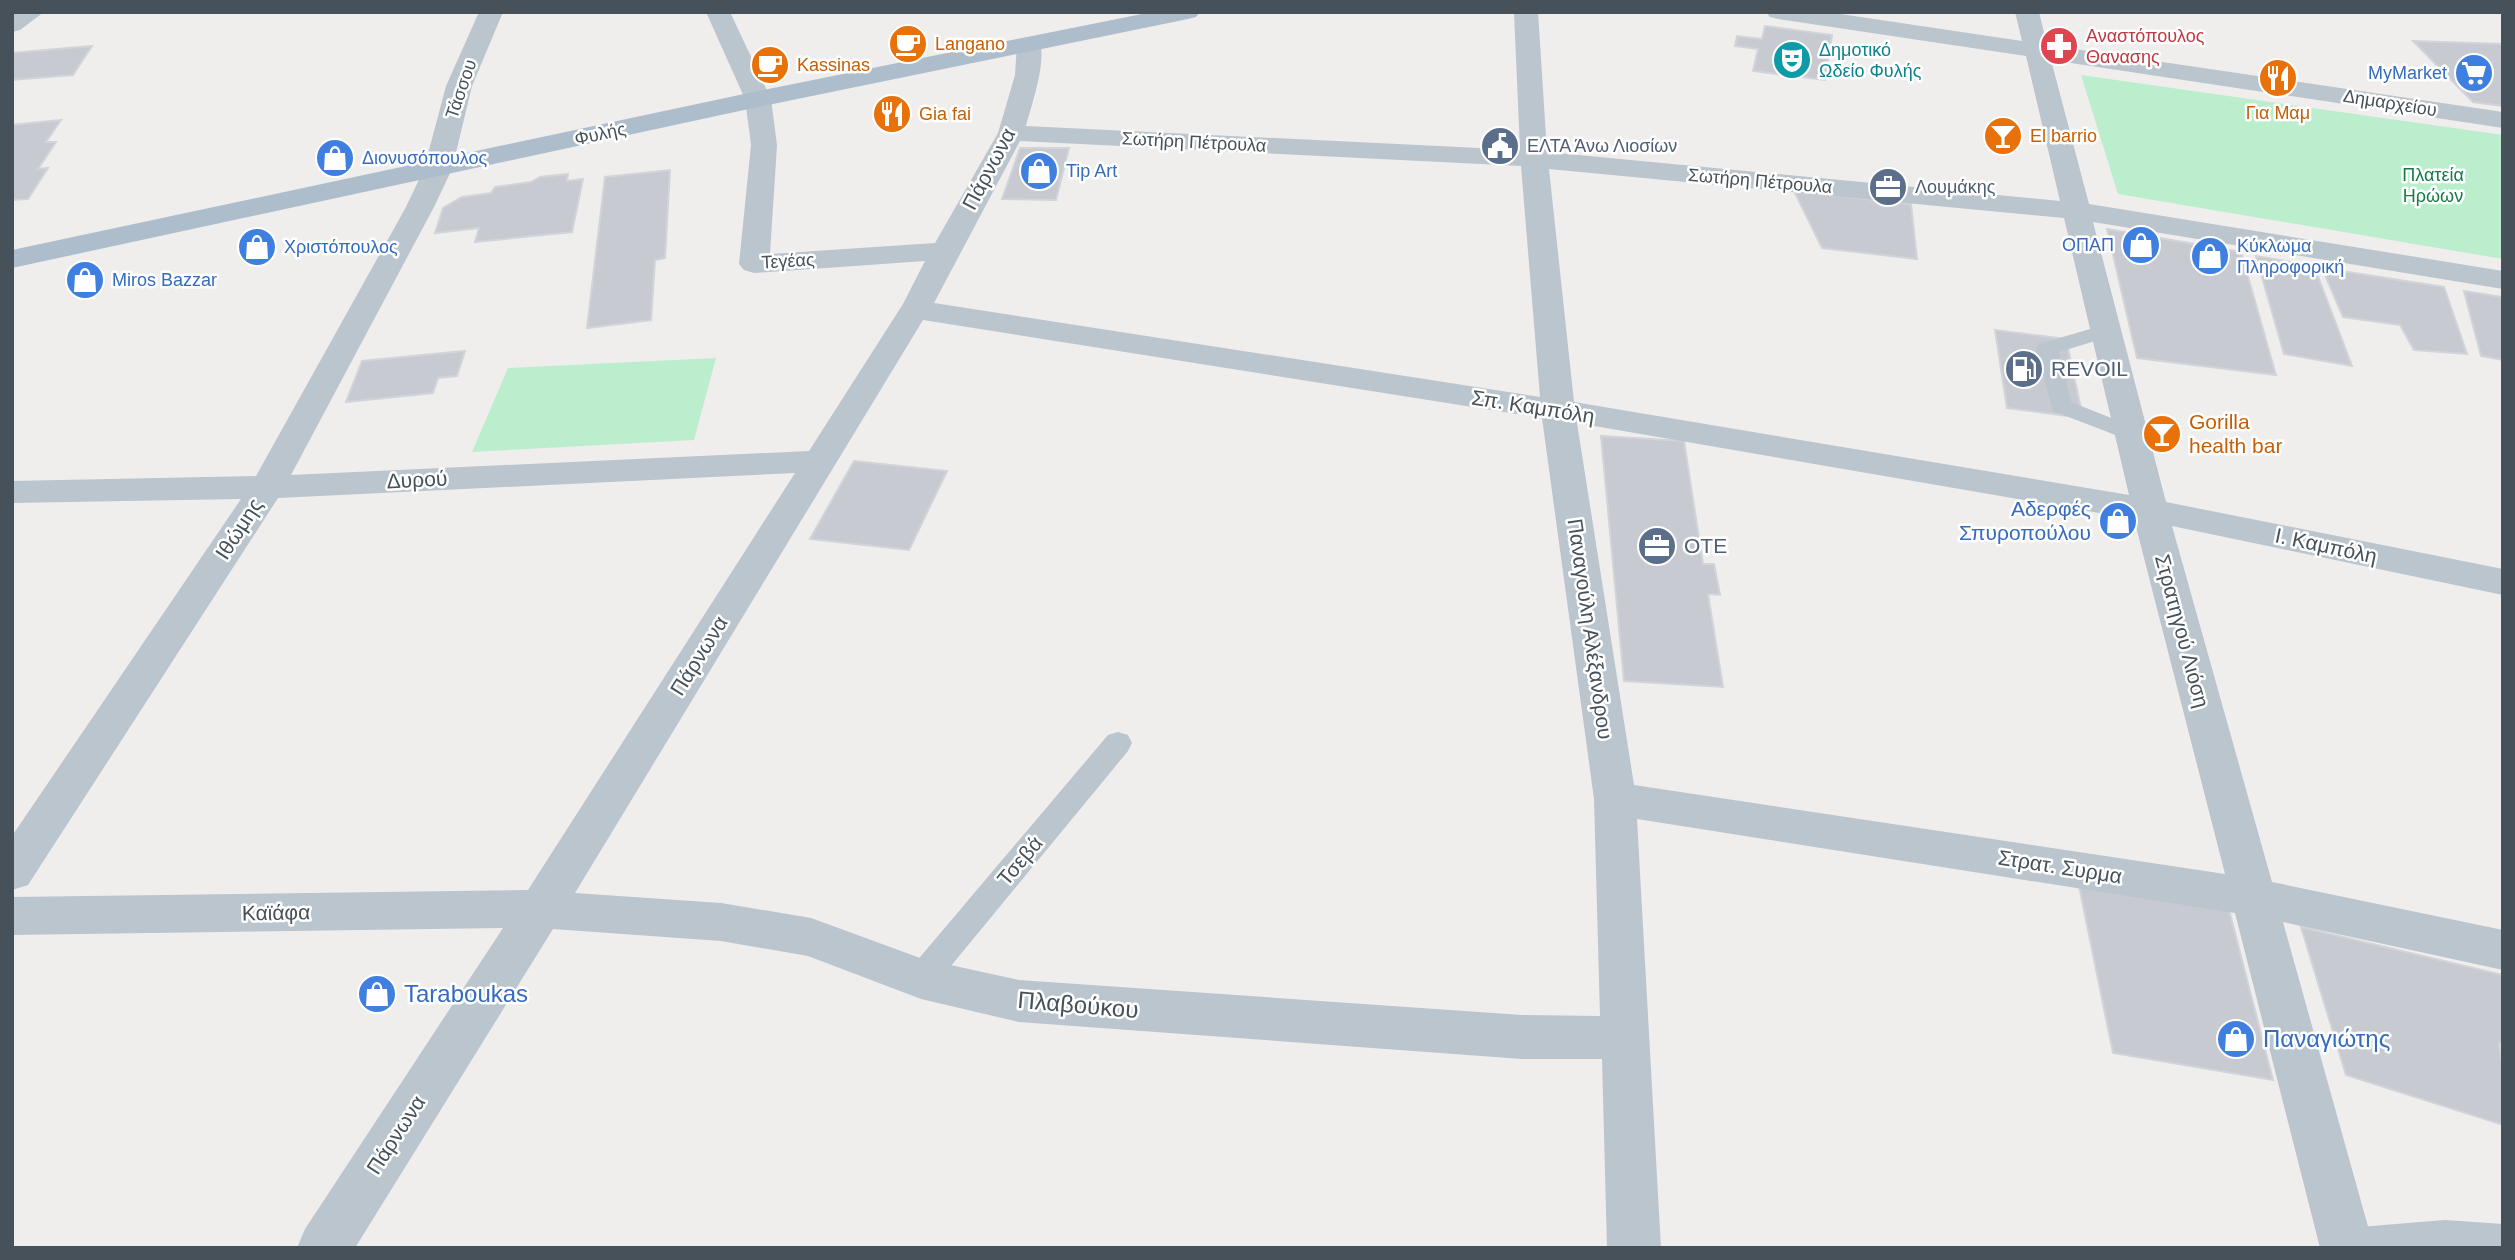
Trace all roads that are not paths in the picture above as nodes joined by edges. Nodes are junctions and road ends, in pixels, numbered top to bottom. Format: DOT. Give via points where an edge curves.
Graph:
graph roads {
  1 [pos="491,12"];
  2 [pos="718,12"];
  3 [pos="1188,12"];
  4 [pos="1526,12"];
  5 [pos="1778,12"];
  6 [pos="2027,12"];
  7 [pos="1134,17"];
  8 [pos="1028,44"];
  9 [pos="2038,51"];
  10 [pos="758,99"];
  11 [pos="2503,120"];
  12 [pos="1011,133"];
  13 [pos="1534,159"];
  14 [pos="438,169"];
  15 [pos="2078,211"];
  16 [pos="945,251"];
  17 [pos="12,259"];
  18 [pos="2503,280"];
  19 [pos="918,304"];
  20 [pos="2107,330"];
  21 [pos="1558,411"];
  22 [pos="2132,434"];
  23 [pos="821,461"];
  24 [pos="267,487"];
  25 [pos="12,492"];
  26 [pos="2150,510"];
  27 [pos="2503,582"];
  28 [pos="1118,743"];
  29 [pos="1615,799"];
  30 [pos="12,872"];
  31 [pos="2253,897"];
  32 [pos="541,909"];
  33 [pos="12,916"];
  34 [pos="2503,950"];
  35 [pos="921,979"];
  36 [pos="1626,1038"];
  37 [pos="2503,1242"];
  38 [pos="2347,1247"];
  39 [pos="324,1248"];
  40 [pos="1634,1248"];
  1 -- 14 [label="street, Τάσσου" via="459,86"];
  2 -- 10 [label="street"];
  3 -- 7 [label="main road, Φυλής"];
  4 -- 13 [label="street, Παναγούλη Αλέξανδρου"];
  5 -- 9 [label="street, Δημαρχείου"];
  6 -- 9 [label="street, Στρατηγού Λιόση"];
  7 -- 8 [label="main road, Φυλής"];
  8 -- 10 [label="main road, Φυλής"];
  8 -- 12 [label="street, Πάρνωνα" via="1027,75"];
  9 -- 11 [label="street, Δημαρχείου"];
  9 -- 15 [label="street, Στρατηγού Λιόση"];
  10 -- 14 [label="main road, Φυλής"];
  10 -- 16 [label="street, Τεγέας" via="764,145 754,264"];
  12 -- 13 [label="street, Σωτήρη Πέτρουλα"];
  12 -- 16 [label="street, Πάρνωνα"];
  13 -- 15 [label="street, Σωτήρη Πέτρουλα"];
  13 -- 21 [label="street, Παναγούλη Αλέξανδρου"];
  14 -- 17 [label="main road, Φυλής"];
  14 -- 24 [label="street, Ιθώμης"];
  15 -- 18 [label="street, Σωτήρη Πέτρουλα"];
  15 -- 20 [label="street, Στρατηγού Λιόση"];
  16 -- 19 [label="street, Πάρνωνα"];
  19 -- 21 [label="street, Σπ. Καμπόλη" via="924,311"];
  19 -- 23 [label="street, Πάρνωνα"];
  20 -- 22 [label="street, Στρατηγού Λιόση"];
  20 -- 22 [label="lane" via="2047,349 2055,383 2061,406"];
  21 -- 26 [label="street, Σπ. Καμπόλη"];
  21 -- 29 [label="street, Παναγούλη Αλέξανδρου"];
  22 -- 26 [label="street, Στρατηγού Λιόση"];
  23 -- 24 [label="street, Δυρού"];
  23 -- 32 [label="street, Πάρνωνα"];
  24 -- 25 [label="street, Δυρού"];
  24 -- 30 [label="street, Ιθώμης"];
  26 -- 27 [label="street, Ι. Καμπόλη"];
  26 -- 31 [label="street, Στρατηγού Λιόση"];
  28 -- 35 [label="lane, Τσεβά"];
  29 -- 31 [label="street, Στρατ. Συρμα"];
  29 -- 36 [label="street, Παναγούλη Αλέξανδρου"];
  31 -- 34 [label="street, Στρατ. Συρμα"];
  31 -- 38 [label="street, Στρατηγού Λιόση"];
  32 -- 33 [label="street, Καϊάφα"];
  32 -- 35 [label="street, Πλαβούκου" via="721,922 811,937"];
  32 -- 39 [label="street, Πάρνωνα"];
  35 -- 36 [label="street, Πλαβούκου" via="1019,1001 1522,1037"];
  36 -- 40 [label="street, Παναγούλη Αλέξανδρου"];
  37 -- 38 [label="lane" via="2445,1238"];
}
